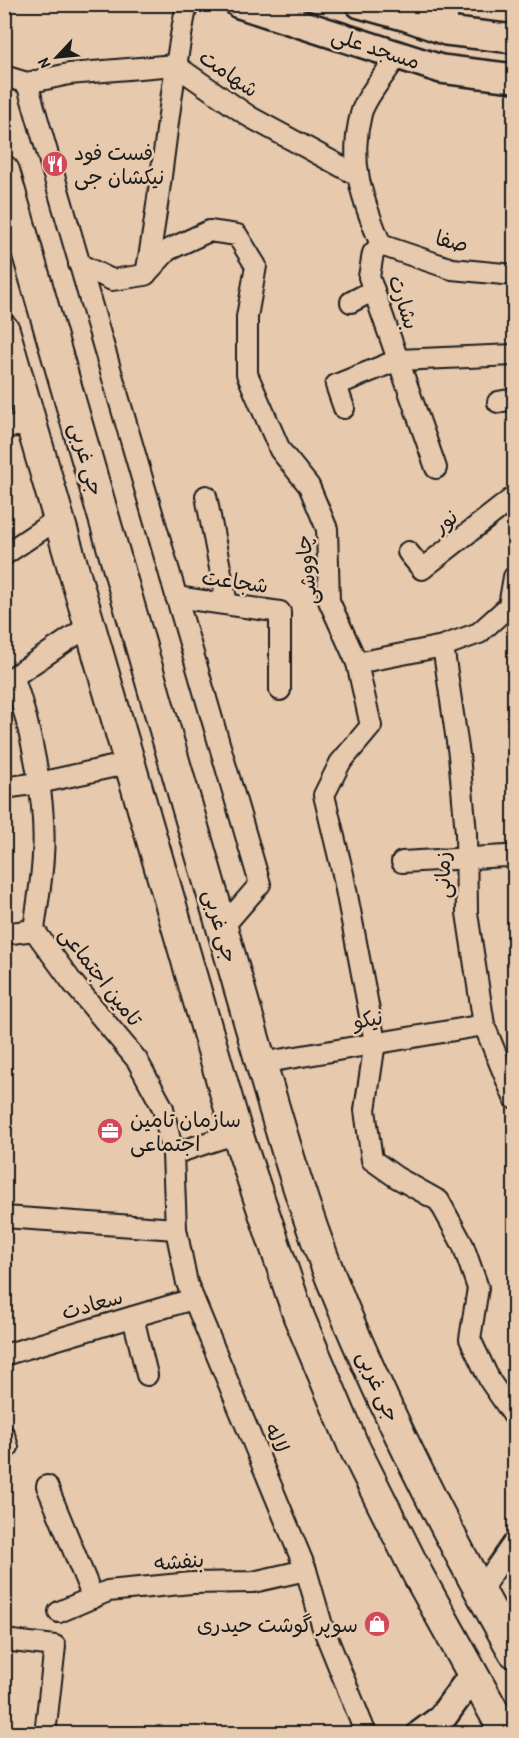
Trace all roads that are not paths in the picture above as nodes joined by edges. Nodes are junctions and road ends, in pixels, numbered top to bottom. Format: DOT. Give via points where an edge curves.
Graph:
graph roads {
  1 [pos="187,4"];
  2 [pos="240,4"];
  3 [pos="360,4"];
  4 [pos="448,4"];
  5 [pos="446,31"];
  6 [pos="514,39"];
  7 [pos="398,55"];
  8 [pos="175,64"];
  9 [pos="4,76"];
  10 [pos="514,78"];
  11 [pos="27,82"];
  12 [pos="4,171"];
  13 [pos="357,175"];
  14 [pos="381,245"];
  15 [pos="79,264"];
  16 [pos="146,275"];
  17 [pos="514,275"];
  18 [pos="374,290"];
  19 [pos="351,303"];
  20 [pos="4,330"];
  21 [pos="514,355"];
  22 [pos="398,360"];
  23 [pos="344,408"];
  24 [pos="18,426"];
  25 [pos="435,468"];
  26 [pos="206,496"];
  27 [pos="514,496"];
  28 [pos="59,518"];
  29 [pos="408,552"];
  30 [pos="4,555"];
  31 [pos="514,577"];
  32 [pos="176,597"];
  33 [pos="227,604"];
  34 [pos="512,610"];
  35 [pos="90,625"];
  36 [pos="443,646"];
  37 [pos="357,663"];
  38 [pos="9,681"];
  39 [pos="280,690"];
  40 [pos="130,762"];
  41 [pos="39,783"];
  42 [pos="4,788"];
  43 [pos="466,857"];
  44 [pos="514,859"];
  45 [pos="402,862"];
  46 [pos="222,928"];
  47 [pos="34,930"];
  48 [pos="4,934"];
  49 [pos="484,1025"];
  50 [pos="375,1042"];
  51 [pos="261,1063"];
  52 [pos="514,1098"];
  53 [pos="237,1133"];
  54 [pos="173,1154"];
  55 [pos="4,1217"];
  56 [pos="176,1229"];
  57 [pos="193,1299"];
  58 [pos="133,1317"];
  59 [pos="4,1355"];
  60 [pos="147,1375"];
  61 [pos="514,1416"];
  62 [pos="47,1486"];
  63 [pos="514,1542"];
  64 [pos="306,1570"];
  65 [pos="480,1591"];
  66 [pos="93,1598"];
  67 [pos="59,1612"];
  68 [pos="4,1640"];
  69 [pos="514,1652"];
  70 [pos="473,1675"];
  71 [pos="45,1734"];
  72 [pos="366,1734"];
  73 [pos="421,1734"];
  74 [pos="506,1734"];
  1 -- 8 [label="street"];
  2 -- 7 [label="main road, مسجد علی"];
  3 -- 5 [label="main road, مسجد علی"];
  4 -- 5 [label="street"];
  5 -- 6 [label="main road, مسجد علی"];
  7 -- 10 [label="main road, مسجد علی" via="441,69"];
  7 -- 13 [label="street" via="361,113"];
  8 -- 11 [label="street, شهامت"];
  8 -- 13 [label="street, شهامت" via="250,117"];
  8 -- 16 [label="street" via="157,217"];
  9 -- 11 [label="street"];
  11 -- 15 [label="street"];
  12 -- 46 [label="main road, جی غربی"];
  13 -- 14 [label="street" via="361,196"];
  14 -- 17 [label="street, صفا" via="452,269"];
  14 -- 18 [label="street, بشارت" via="373,254 369,277"];
  15 -- 16 [label="street" via="112,280"];
  15 -- 32 [label="street"];
  16 -- 37 [label="street, چاووشی" via="168,250 209,231 237,235 256,266 247,317 247,374 280,450 309,486 327,529 329,601"];
  18 -- 19 [label="street"];
  18 -- 22 [label="street, بشارت"];
  20 -- 24 [label="main road, جی غربی"];
  21 -- 22 [label="street"];
  22 -- 23 [label="street" via="336,385"];
  22 -- 25 [label="street, بشارت"];
  24 -- 28 [label="main road, جی غربی"];
  26 -- 33 [label="street"];
  27 -- 29 [label="street, نور" via="422,569"];
  28 -- 30 [label="street"];
  28 -- 35 [label="main road, جی غربی"];
  31 -- 34 [label="street"];
  32 -- 33 [label="street, شجاعت"];
  32 -- 46 [label="street" via="260,884"];
  33 -- 39 [label="street, شجاعت" via="280,612"];
  34 -- 36 [label="street" via="479,633"];
  35 -- 38 [label="street"];
  35 -- 40 [label="main road, جی غربی"];
  36 -- 37 [label="street"];
  36 -- 43 [label="street, زمانی" via="459,755"];
  37 -- 50 [label="street, چاووشی" via="371,726 340,763 324,795 344,874"];
  38 -- 41 [label="street, تامین اجتماعی" via="24,707"];
  40 -- 41 [label="street"];
  40 -- 53 [label="main road, جی غربی"];
  41 -- 42 [label="street"];
  41 -- 47 [label="street, تامین اجتماعی" via="44,854"];
  43 -- 44 [label="street"];
  43 -- 45 [label="street"];
  43 -- 49 [label="street, زمانی" via="467,913"];
  46 -- 51 [label="main road, جی غربی"];
  47 -- 48 [label="street"];
  47 -- 54 [label="street, تامین اجتماعی" via="137,1060 163,1108"];
  49 -- 50 [label="street, نیکو"];
  49 -- 52 [label="street, زمانی"];
  50 -- 51 [label="street, نیکو"];
  50 -- 61 [label="street" via="365,1110 372,1160 439,1202 463,1245 478,1288 470,1339 490,1381"];
  51 -- 65 [label="main road, جی غربی" via="331,1278 393,1418 455,1548"];
  53 -- 54 [label="street"];
  53 -- 70 [label="main road, جی غربی" via="299,1317 353,1445"];
  54 -- 56 [label="street, لاله"];
  55 -- 56 [label="street"];
  56 -- 57 [label="street, لاله"];
  57 -- 58 [label="street, سعادت"];
  57 -- 64 [label="street, لاله"];
  58 -- 59 [label="street, سعادت"];
  58 -- 60 [label="street"];
  62 -- 66 [label="street"];
  63 -- 65 [label="street"];
  64 -- 66 [label="street, بنفشه" via="253,1582 108,1591"];
  64 -- 72 [label="street, لاله" via="322,1625"];
  65 -- 69 [label="main road, جی غربی"];
  66 -- 67 [label="street, بنفشه"];
  68 -- 71 [label="street" via="55,1646"];
  70 -- 73 [label="main road" via="441,1719"];
  70 -- 74 [label="main road, جی غربی"];
}
